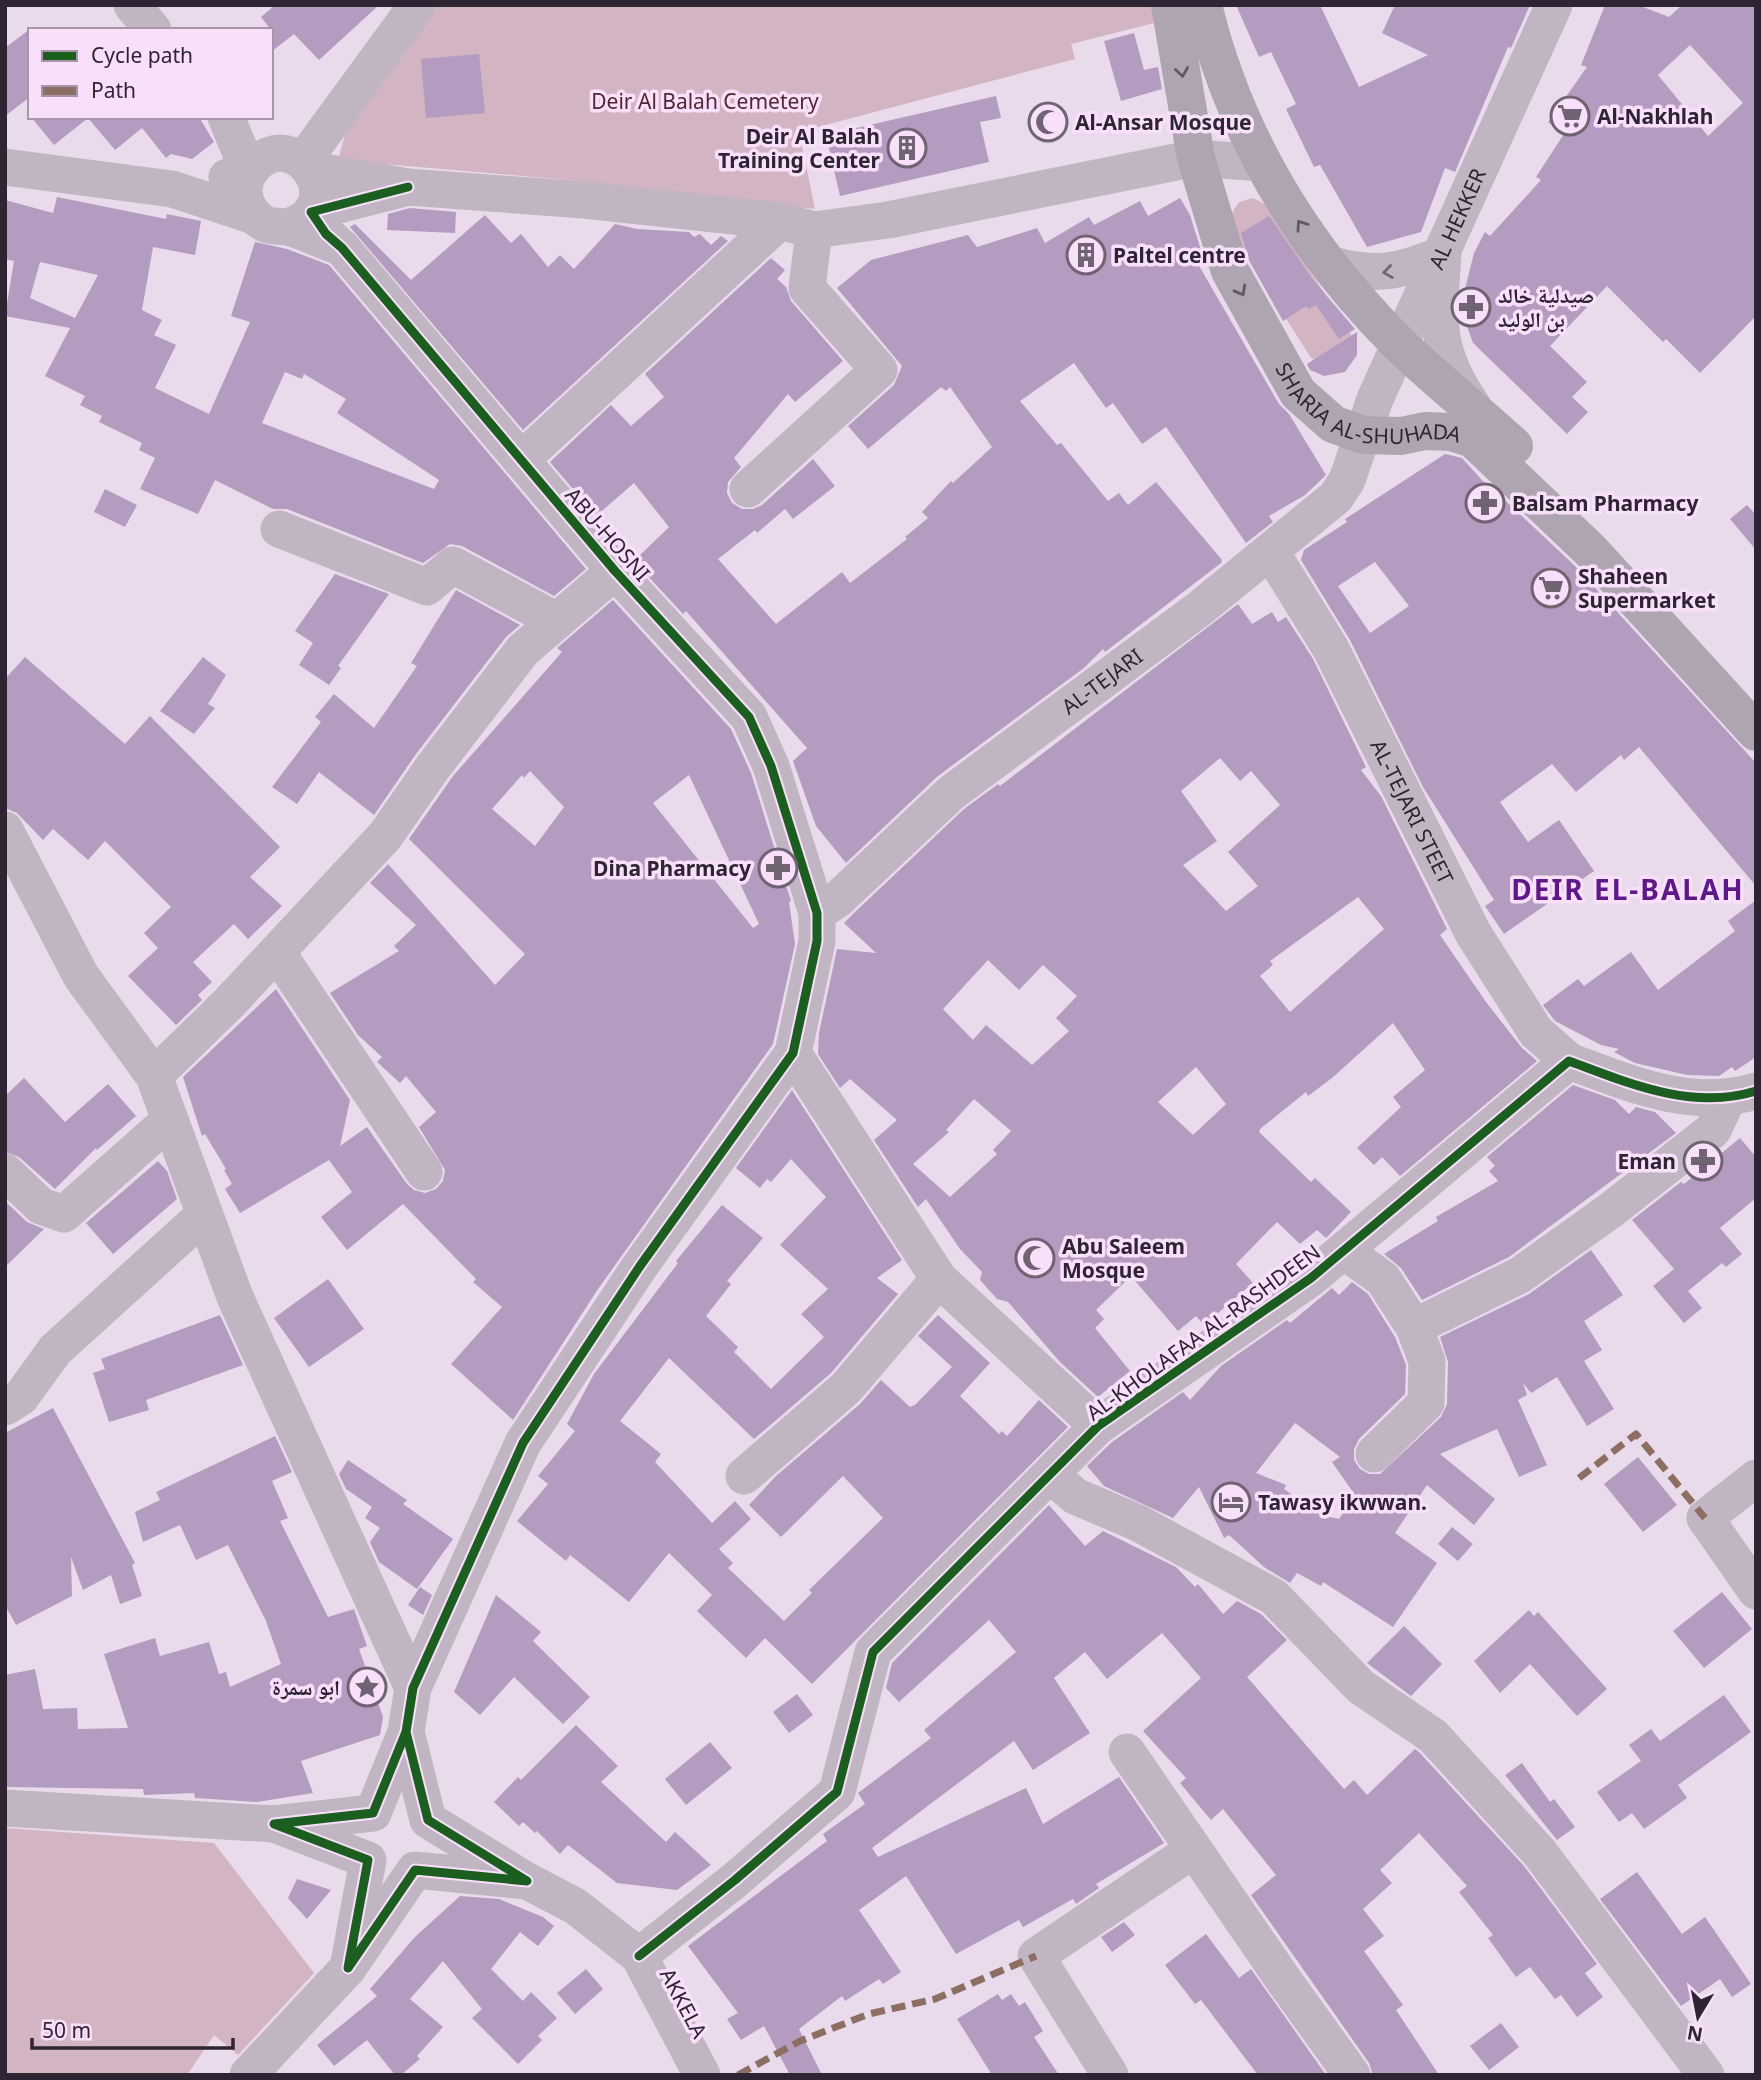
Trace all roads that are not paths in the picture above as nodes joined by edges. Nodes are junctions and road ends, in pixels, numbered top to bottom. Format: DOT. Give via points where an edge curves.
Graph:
graph roads {
  1 [pos="132,5"];
  2 [pos="417,5"];
  3 [pos="1170,5"];
  4 [pos="1203,5"];
  5 [pos="1554,5"];
  6 [pos="151,28"];
  7 [pos="229,119"];
  8 [pos="236,119"];
  9 [pos="1196,158"];
  10 [pos="1261,163"];
  11 [pos="286,164"];
  12 [pos="5,167"];
  13 [pos="408,187"];
  14 [pos="172,189"];
  15 [pos="284,218"];
  16 [pos="797,225"];
  17 [pos="1443,254"];
  18 [pos="1331,265"];
  19 [pos="1401,345"];
  20 [pos="1476,411"];
  21 [pos="1363,435"];
  22 [pos="521,460"];
  23 [pos="748,489"];
  24 [pos="279,529"];
  25 [pos="1271,552"];
  26 [pos="615,571"];
  27 [pos="557,621"];
  28 [pos="1756,697"];
  29 [pos="1756,732"];
  30 [pos="5,830"];
  31 [pos="817,913"];
  32 [pos="277,952"];
  33 [pos="793,1053"];
  34 [pos="1569,1061"];
  35 [pos="154,1076"];
  36 [pos="1742,1094"];
  37 [pos="170,1120"];
  38 [pos="5,1172"];
  39 [pos="424,1172"];
  40 [pos="204,1215"];
  41 [pos="1344,1251"];
  42 [pos="939,1279"];
  43 [pos="1414,1327"];
  44 [pos="5,1407"];
  45 [pos="1098,1426"];
  46 [pos="1374,1454"];
  47 [pos="744,1476"];
  48 [pos="1052,1476"];
  49 [pos="1756,1478"];
  50 [pos="1756,1591"];
  51 [pos="413,1688"];
  52 [pos="407,1732"];
  53 [pos="1127,1752"];
  54 [pos="5,1808"];
  55 [pos="373,1813"];
  56 [pos="428,1820"];
  57 [pos="274,1824"];
  58 [pos="1193,1850"];
  59 [pos="368,1860"];
  60 [pos="415,1870"];
  61 [pos="527,1881"];
  62 [pos="639,1956"];
  63 [pos="348,1968"];
  64 [pos="248,2075"];
  65 [pos="702,2075"];
  66 [pos="1110,2075"];
  67 [pos="1352,2075"];
  68 [pos="1706,2075"];
  1 -- 6 [label="street"];
  2 -- 11 [label="street"];
  3 -- 9 [label="main road, SHARIA AL-SHUHADA, one-way"];
  4 -- 10 [label="main road, SHARIA AL-SHUHADA" via="1239,118"];
  5 -- 17 [label="street, AL HEKKER"];
  7 -- 11 [label="street, ABU-HOSNI"];
  8 -- 11 [label="street"];
  9 -- 10 [label="street"];
  9 -- 16 [label="street" via="888,220"];
  9 -- 21 [label="main road, SHARIA AL-SHUHADA, one-way" via="1230,271 1298,393 1333,424"];
  18 -- 10 [label="main road, SHARIA AL-SHUHADA, one-way"];
  11 -- 13 [label="street"];
  11 -- 14 [label="street"];
  11 -- 15 [label="street, ABU-HOSNI" via="318,194"];
  11 -- 15 [label="street, ABU-HOSNI" via="244,195"];
  12 -- 14 [label="street"];
  13 -- 15 [label="street"];
  13 -- 16 [label="street" via="584,200"];
  14 -- 15 [label="street"];
  15 -- 22 [label="street, ABU-HOSNI" via="326,234 342,248"];
  16 -- 22 [label="street"];
  16 -- 23 [label="street" via="807,288 879,370"];
  17 -- 18 [label="street, one-way" via="1380,274"];
  17 -- 19 [label="street, AL HEKKER"];
  17 -- 20 [label="street" via="1438,326 1448,365"];
  18 -- 19 [label="main road, SHARIA AL-SHUHADA"];
  19 -- 20 [label="main road, SHARIA AL-SHUHADA"];
  19 -- 21 [label="street, AL HEKKER"];
  20 -- 28 [label="main road, SHARIA AL-SHUHADA" via="1642,571"];
  21 -- 25 [label="street, AL-TEJARI" via="1336,497"];
  21 -- 29 [label="main road, SHARIA AL-SHUHADA" via="1424,431 1473,439 1591,551"];
  22 -- 26 [label="street, ABU-HOSNI"];
  24 -- 27 [label="street" via="427,587 453,565"];
  25 -- 31 [label="street, AL-TEJARI" via="951,793 838,899"];
  25 -- 34 [label="street, AL-TEJARI STEET" via="1331,649 1492,966 1536,1032"];
  26 -- 27 [label="street"];
  26 -- 31 [label="street, ABU-HOSNI" via="748,717 771,766"];
  27 -- 32 [label="street" via="523,650 385,836"];
  30 -- 35 [label="street" via="81,976"];
  31 -- 33 [label="street, ABU-HOSNI" via="817,941"];
  32 -- 35 [label="street"];
  32 -- 39 [label="street"];
  33 -- 42 [label="street"];
  33 -- 51 [label="street" via="640,1266 523,1443"];
  34 -- 36 [label="street" via="1668,1094 1695,1098"];
  34 -- 41 [label="street, AL-KHOLAFAA AL-RASHDEEN"];
  35 -- 37 [label="street"];
  36 -- 43 [label="street" via="1713,1130 1520,1275"];
  37 -- 38 [label="street" via="64,1214 41,1206"];
  37 -- 40 [label="street"];
  40 -- 44 [label="street" via="55,1350 21,1397"];
  40 -- 51 [label="street" via="235,1297"];
  41 -- 43 [label="street" via="1383,1279"];
  41 -- 45 [label="street, AL-KHOLAFAA AL-RASHDEEN"];
  42 -- 45 [label="street"];
  42 -- 47 [label="street" via="846,1388"];
  43 -- 46 [label="street" via="1427,1361 1426,1403"];
  45 -- 48 [label="street, AL-KHOLAFAA AL-RASHDEEN"];
  48 -- 62 [label="street, AL-KHOLAFAA AL-RASHDEEN" via="873,1651 837,1792"];
  48 -- 68 [label="street" via="1075,1496 1138,1523 1274,1597 1362,1687 1433,1736 1541,1853"];
  49 -- 50 [label="street" via="1705,1518"];
  51 -- 52 [label="street"];
  52 -- 55 [label="street"];
  52 -- 56 [label="street"];
  53 -- 58 [label="street"];
  54 -- 57 [label="street"];
  55 -- 56 [label="street" via="399,1803 421,1811"];
  55 -- 57 [label="street"];
  55 -- 59 [label="street" via="361,1840"];
  56 -- 60 [label="street" via="433,1843 430,1855"];
  56 -- 61 [label="street, AKKELA"];
  57 -- 59 [label="street"];
  58 -- 66 [label="street" via="1036,1956"];
  58 -- 67 [label="street"];
  59 -- 60 [label="street" via="389,1874"];
  59 -- 63 [label="street"];
  60 -- 61 [label="street"];
  60 -- 63 [label="street"];
  61 -- 62 [label="street, AKKELA" via="575,1906"];
  62 -- 65 [label="street, AKKELA"];
  63 -- 64 [label="street"];
}
